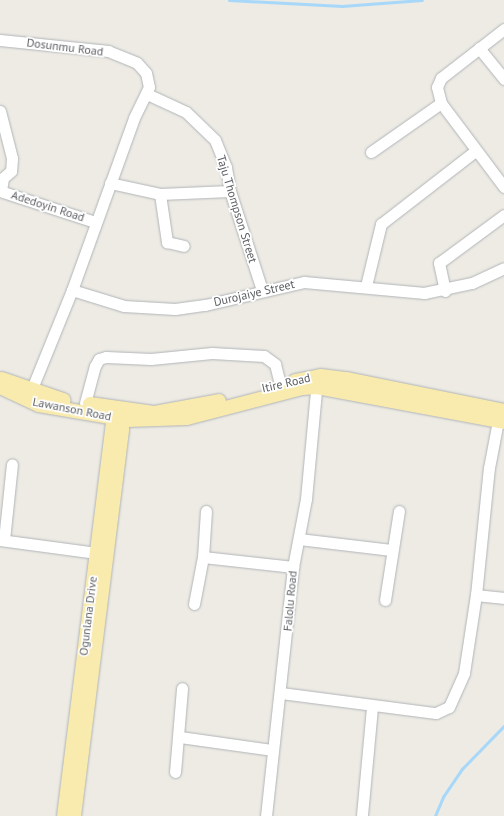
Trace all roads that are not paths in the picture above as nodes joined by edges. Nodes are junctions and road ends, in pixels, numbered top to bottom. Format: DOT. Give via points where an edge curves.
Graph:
graph roads {
  1 [pos="504,29"];
  2 [pos="0,40"];
  3 [pos="479,48"];
  4 [pos="504,79"];
  5 [pos="147,94"];
  6 [pos="441,103"];
  7 [pos="0,111"];
  8 [pos="475,151"];
  9 [pos="371,152"];
  10 [pos="110,184"];
  11 [pos="504,187"];
  12 [pos="0,191"];
  13 [pos="230,191"];
  14 [pos="160,194"];
  15 [pos="504,215"];
  16 [pos="95,222"];
  17 [pos="184,246"];
  18 [pos="504,268"];
  19 [pos="366,286"];
  20 [pos="72,290"];
  21 [pos="262,290"];
  22 [pos="445,291"];
  23 [pos="0,378"];
  24 [pos="317,382"];
  25 [pos="280,384"];
  26 [pos="0,387"];
  27 [pos="31,391"];
  28 [pos="85,404"];
  29 [pos="118,412"];
  30 [pos="502,418"];
  31 [pos="12,464"];
  32 [pos="206,511"];
  33 [pos="398,511"];
  34 [pos="299,539"];
  35 [pos="2,540"];
  36 [pos="391,550"];
  37 [pos="100,554"];
  38 [pos="203,557"];
  39 [pos="293,567"];
  40 [pos="476,595"];
  41 [pos="504,598"];
  42 [pos="385,600"];
  43 [pos="194,604"];
  44 [pos="182,688"];
  45 [pos="281,693"];
  46 [pos="372,707"];
  47 [pos="180,737"];
  48 [pos="273,750"];
  49 [pos="175,772"];
  50 [pos="362,815"];
  51 [pos="64,816"];
  52 [pos="74,816"];
  53 [pos="266,816"];
  1 -- 3 [label="street"];
  2 -- 5 [label="street, Dosunmu Road" via="114,54 142,68 148,80"];
  3 -- 4 [label="street"];
  3 -- 6 [label="street" via="441,78 437,87"];
  5 -- 10 [label="street" via="134,118"];
  5 -- 13 [label="street, Taju Thompson Street" via="186,112 203,125 215,140 226,167"];
  6 -- 8 [label="street"];
  6 -- 9 [label="street"];
  7 -- 12 [label="street" via="12,158 11,171 3,178"];
  8 -- 11 [label="street"];
  8 -- 19 [label="street" via="381,224"];
  10 -- 14 [label="street"];
  10 -- 16 [label="street"];
  12 -- 16 [label="street, Adedoyin Road"];
  13 -- 14 [label="street"];
  13 -- 21 [label="street, Taju Thompson Street"];
  14 -- 17 [label="street" via="167,242"];
  15 -- 22 [label="street" via="439,263"];
  16 -- 20 [label="street"];
  18 -- 22 [label="street, Durojaiye Street" via="472,283"];
  19 -- 21 [label="street, Durojaiye Street" via="304,282"];
  19 -- 22 [label="street, Durojaiye Street" via="407,294"];
  20 -- 21 [label="street, Durojaiye Street" via="124,306 152,309 205,305"];
  20 -- 27 [label="street"];
  23 -- 27 [label="main road, Lawanson Road"];
  24 -- 25 [label="main road, Itire Road"];
  24 -- 29 [label="main road, Itire Road" via="188,418 161,421"];
  24 -- 30 [label="main road, Itire Road"];
  24 -- 34 [label="street, Falolu Road"];
  25 -- 28 [label="street" via="275,364 264,356 212,353 156,359 106,357 99,359 95,366"];
  25 -- 29 [label="main road, Itire Road" via="178,411"];
  26 -- 29 [label="main road, Lawanson Road" via="39,405"];
  27 -- 28 [label="main road, Lawanson Road" via="54,399"];
  28 -- 29 [label="main road, Lawanson Road"];
  29 -- 37 [label="main road, Ogunlana Drive"];
  30 -- 40 [label="street" via="489,468"];
  31 -- 35 [label="street"];
  32 -- 38 [label="street"];
  33 -- 36 [label="street"];
  34 -- 36 [label="street"];
  34 -- 39 [label="street, Falolu Road"];
  35 -- 37 [label="street"];
  36 -- 42 [label="street"];
  37 -- 51 [label="main road, Ogunlana Drive"];
  37 -- 52 [label="main road, Ogunlana Drive"];
  38 -- 39 [label="street"];
  38 -- 43 [label="street"];
  39 -- 45 [label="street, Falolu Road"];
  40 -- 41 [label="street"];
  40 -- 46 [label="street" via="464,673 449,707 436,713"];
  44 -- 47 [label="street"];
  45 -- 46 [label="street"];
  45 -- 48 [label="street, Falolu Road"];
  46 -- 50 [label="street"];
  47 -- 48 [label="street"];
  47 -- 49 [label="street"];
  48 -- 53 [label="street, Falolu Road"];
}
